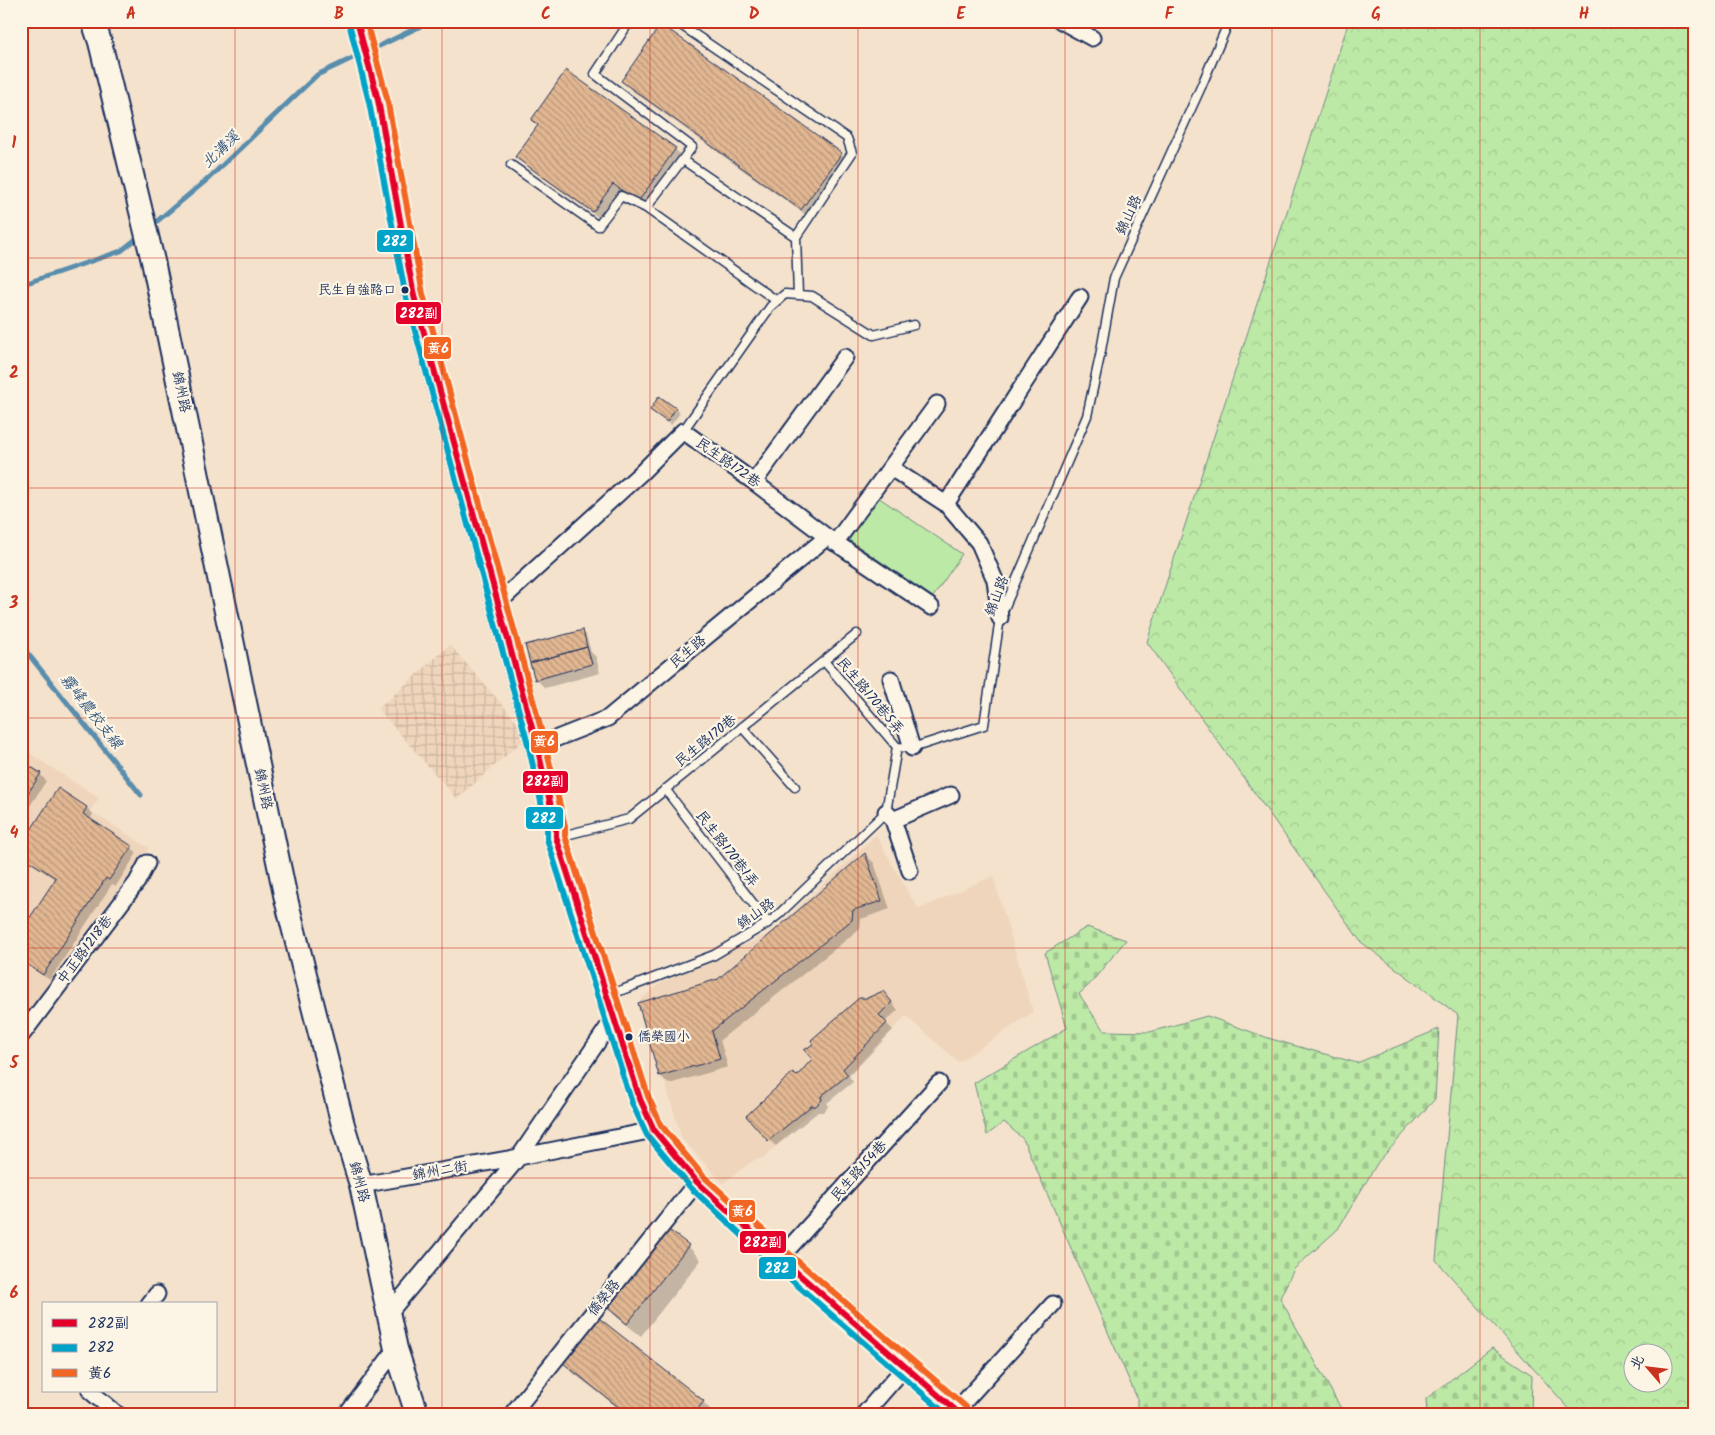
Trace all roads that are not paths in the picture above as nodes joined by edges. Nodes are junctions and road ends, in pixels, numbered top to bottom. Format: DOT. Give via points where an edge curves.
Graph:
graph roads {
  1 [pos="93,21"];
  2 [pos="357,21"];
  3 [pos="630,21"];
  4 [pos="675,21"];
  5 [pos="1061,21"];
  6 [pos="1229,21"];
  7 [pos="1092,38"];
  8 [pos="683,160"];
  9 [pos="511,164"];
  10 [pos="646,208"];
  11 [pos="796,237"];
  12 [pos="798,295"];
  13 [pos="1080,297"];
  14 [pos="778,301"];
  15 [pos="914,325"];
  16 [pos="845,357"];
  17 [pos="936,404"];
  18 [pos="683,431"];
  19 [pos="890,468"];
  20 [pos="754,482"];
  21 [pos="946,504"];
  22 [pos="831,540"];
  23 [pos="497,604"];
  24 [pos="931,607"];
  25 [pos="1000,618"];
  26 [pos="856,634"];
  27 [pos="824,661"];
  28 [pos="891,679"];
  29 [pos="742,727"];
  30 [pos="537,746"];
  31 [pos="904,748"];
  32 [pos="795,787"];
  33 [pos="665,789"];
  34 [pos="952,795"];
  35 [pos="890,816"];
  36 [pos="556,837"];
  37 [pos="147,863"];
  38 [pos="910,871"];
  39 [pos="768,923"];
  40 [pos="607,996"];
  41 [pos="614,1018"];
  42 [pos="21,1036"];
  43 [pos="939,1083"];
  44 [pos="654,1130"];
  45 [pos="519,1157"];
  46 [pos="697,1182"];
  47 [pos="361,1186"];
  48 [pos="780,1258"];
  49 [pos="1053,1304"];
  50 [pos="388,1313"];
  51 [pos="396,1349"];
  52 [pos="905,1368"];
  53 [pos="91,1392"];
  54 [pos="957,1412"];
  55 [pos="117,1414"];
  56 [pos="347,1414"];
  57 [pos="418,1414"];
  58 [pos="512,1414"];
  59 [pos="864,1414"];
  1 -- 47 [label="street, 錦州路" via="143,215 286,899"];
  2 -- 23 [label="street" via="378,100 414,296"];
  3 -- 8 [label="lane" via="594,74 692,147"];
  4 -- 11 [label="lane" via="847,138 852,153"];
  5 -- 7 [label="street"];
  6 -- 25 [label="lane, 錦山路" via="1114,278 1087,416"];
  8 -- 10 [label="lane"];
  8 -- 11 [label="lane"];
  9 -- 10 [label="lane" via="598,226 621,196"];
  10 -- 14 [label="lane"];
  11 -- 12 [label="lane"];
  12 -- 14 [label="lane" via="785,294"];
  12 -- 15 [label="lane" via="812,296 874,335"];
  13 -- 21 [label="street"];
  14 -- 18 [label="lane" via="771,306"];
  16 -- 20 [label="street"];
  17 -- 19 [label="street, 民生路"];
  18 -- 20 [label="street, 民生路172巷"];
  18 -- 23 [label="street, 民生路172巷"];
  19 -- 21 [label="street"];
  19 -- 22 [label="street, 民生路"];
  20 -- 22 [label="street, 民生路172巷"];
  21 -- 25 [label="street" via="979,543 995,580"];
  22 -- 24 [label="street, 民生路172巷"];
  22 -- 30 [label="street, 民生路" via="608,718"];
  23 -- 30 [label="street"];
  25 -- 31 [label="lane, 錦山路" via="984,725"];
  26 -- 27 [label="lane, 民生路170巷"];
  27 -- 29 [label="lane, 民生路170巷"];
  27 -- 31 [label="lane, 民生路170巷5弄"];
  28 -- 31 [label="street"];
  29 -- 32 [label="lane"];
  29 -- 33 [label="lane, 民生路170巷"];
  30 -- 36 [label="street"];
  31 -- 35 [label="lane"];
  33 -- 36 [label="lane, 民生路170巷" via="629,819"];
  33 -- 39 [label="lane, 民生路170巷1弄"];
  34 -- 35 [label="street"];
  35 -- 38 [label="street"];
  35 -- 39 [label="lane, 錦山路"];
  36 -- 40 [label="street"];
  37 -- 42 [label="street, 中正路1218巷"];
  39 -- 40 [label="lane, 錦山路" via="714,955"];
  40 -- 41 [label="street"];
  41 -- 44 [label="street" via="640,1099"];
  41 -- 45 [label="street"];
  43 -- 48 [label="street, 民生路154巷"];
  44 -- 45 [label="street"];
  44 -- 46 [label="street"];
  45 -- 47 [label="street, 錦州二街"];
  45 -- 50 [label="street"];
  46 -- 48 [label="street"];
  46 -- 58 [label="street, 僑榮路"];
  47 -- 50 [label="street, 錦州路"];
  48 -- 52 [label="street"];
  49 -- 54 [label="street"];
  50 -- 51 [label="street, 錦州路"];
  51 -- 56 [label="street"];
  51 -- 57 [label="street, 錦州路"];
  52 -- 54 [label="street"];
  52 -- 59 [label="street"];
  53 -- 55 [label="street"];
}
